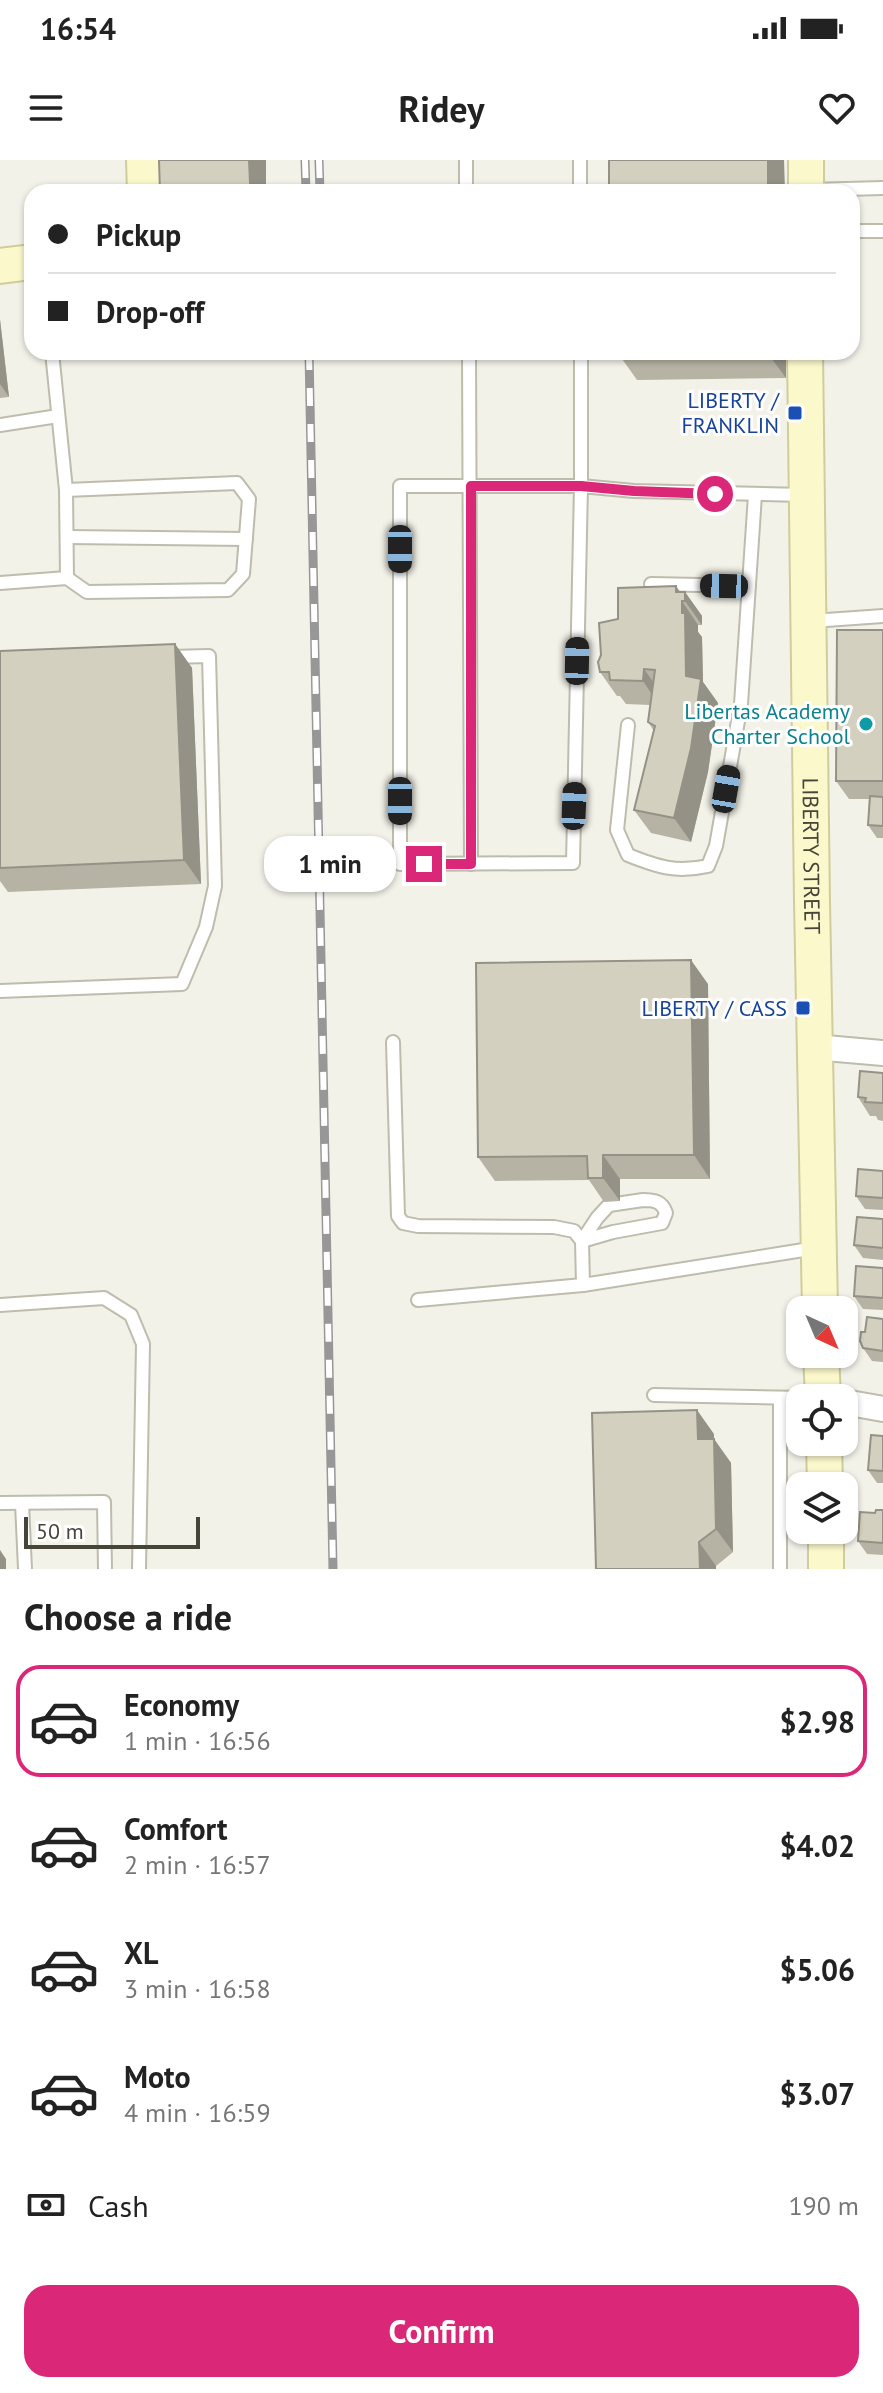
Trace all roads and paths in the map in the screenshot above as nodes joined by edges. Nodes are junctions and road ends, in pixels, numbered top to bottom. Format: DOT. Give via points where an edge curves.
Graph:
graph roads {
  1 [pos="144,160"];
  2 [pos="466,160"];
  3 [pos="580,160"];
  4 [pos="806,181"];
  5 [pos="145,184"];
  6 [pos="466,184"];
  7 [pos="580,184"];
  8 [pos="839,184"];
  9 [pos="860,186"];
  10 [pos="883,188"];
  11 [pos="860,231"];
  12 [pos="883,231"];
  13 [pos="24,263"];
  14 [pos="0,266"];
  15 [pos="53,360"];
  16 [pos="469,360"];
  17 [pos="581,360"];
  18 [pos="805,360"];
  19 [pos="58,416"];
  20 [pos="0,425"];
  21 [pos="471,486"];
  22 [pos="581,486"];
  23 [pos="66,490"];
  24 [pos="755,495"];
  25 [pos="808,495"];
  26 [pos="67,537"];
  27 [pos="246,539"];
  28 [pos="67,578"];
  29 [pos="0,583"];
  30 [pos="651,584"];
  31 [pos="749,586"];
  32 [pos="883,616"];
  33 [pos="809,621"];
  34 [pos="149,658"];
  35 [pos="628,725"];
  36 [pos="471,864"];
  37 [pos="0,991"];
  38 [pos="393,1042"];
  39 [pos="814,1047"];
  40 [pos="883,1053"];
  41 [pos="582,1241"];
  42 [pos="819,1247"];
  43 [pos="583,1285"];
  44 [pos="820,1296"];
  45 [pos="418,1300"];
  46 [pos="0,1305"];
  47 [pos="654,1395"];
  48 [pos="780,1398"];
  49 [pos="786,1398"];
  50 [pos="858,1405"];
  51 [pos="883,1409"];
  52 [pos="0,1503"];
  53 [pos="22,1503"];
  54 [pos="826,1544"];
  55 [pos="25,1569"];
  56 [pos="105,1569"];
  57 [pos="139,1569"];
  58 [pos="780,1569"];
  59 [pos="826,1569"];
  1 -- 5 [label="main road"];
  2 -- 6 [label="lane"];
  3 -- 7 [label="lane"];
  4 -- 8 [label="lane"];
  9 -- 10 [label="lane"];
  11 -- 12 [label="lane"];
  13 -- 14 [label="main road"];
  15 -- 19 [label="lane"];
  16 -- 21 [label="lane"];
  17 -- 22 [label="lane"];
  18 -- 25 [label="main road, LIBERTY STREET"];
  19 -- 20 [label="lane"];
  19 -- 23 [label="lane"];
  21 -- 22 [label="lane"];
  21 -- 36 [label="lane"];
  21 -- 36 [label="lane" via="400,486 400,864"];
  22 -- 24 [label="lane"];
  22 -- 36 [label="lane" via="573,863"];
  23 -- 26 [label="lane"];
  23 -- 27 [label="lane" via="237,483 249,499"];
  24 -- 25 [label="lane"];
  24 -- 31 [label="lane"];
  25 -- 33 [label="main road, LIBERTY STREET"];
  26 -- 27 [label="lane"];
  26 -- 28 [label="lane"];
  27 -- 28 [label="lane" via="243,574 228,590 87,592"];
  28 -- 29 [label="lane"];
  30 -- 31 [label="lane"];
  31 -- 35 [label="lane" via="741,704 708,866 688,871 628,855 617,830"];
  32 -- 33 [label="lane"];
  33 -- 39 [label="main road, LIBERTY STREET"];
  34 -- 37 [label="lane" via="209,656 215,886 206,927 182,984"];
  38 -- 41 [label="lane" via="398,1216 403,1223 554,1227 574,1231"];
  39 -- 40 [label="street"];
  39 -- 42 [label="main road, LIBERTY STREET"];
  41 -- 41 [label="lane" via="658,1226 665,1209 655,1200 609,1205"];
  41 -- 43 [label="lane"];
  42 -- 43 [label="lane"];
  42 -- 44 [label="main road, LIBERTY STREET"];
  43 -- 45 [label="lane"];
  46 -- 57 [label="lane" via="104,1298 131,1315 143,1344"];
  47 -- 48 [label="lane"];
  48 -- 49 [label="lane"];
  48 -- 58 [label="lane"];
  50 -- 51 [label="street"];
  52 -- 53 [label="lane"];
  53 -- 55 [label="lane"];
  53 -- 56 [label="lane" via="104,1502"];
  54 -- 59 [label="main road"];
}
